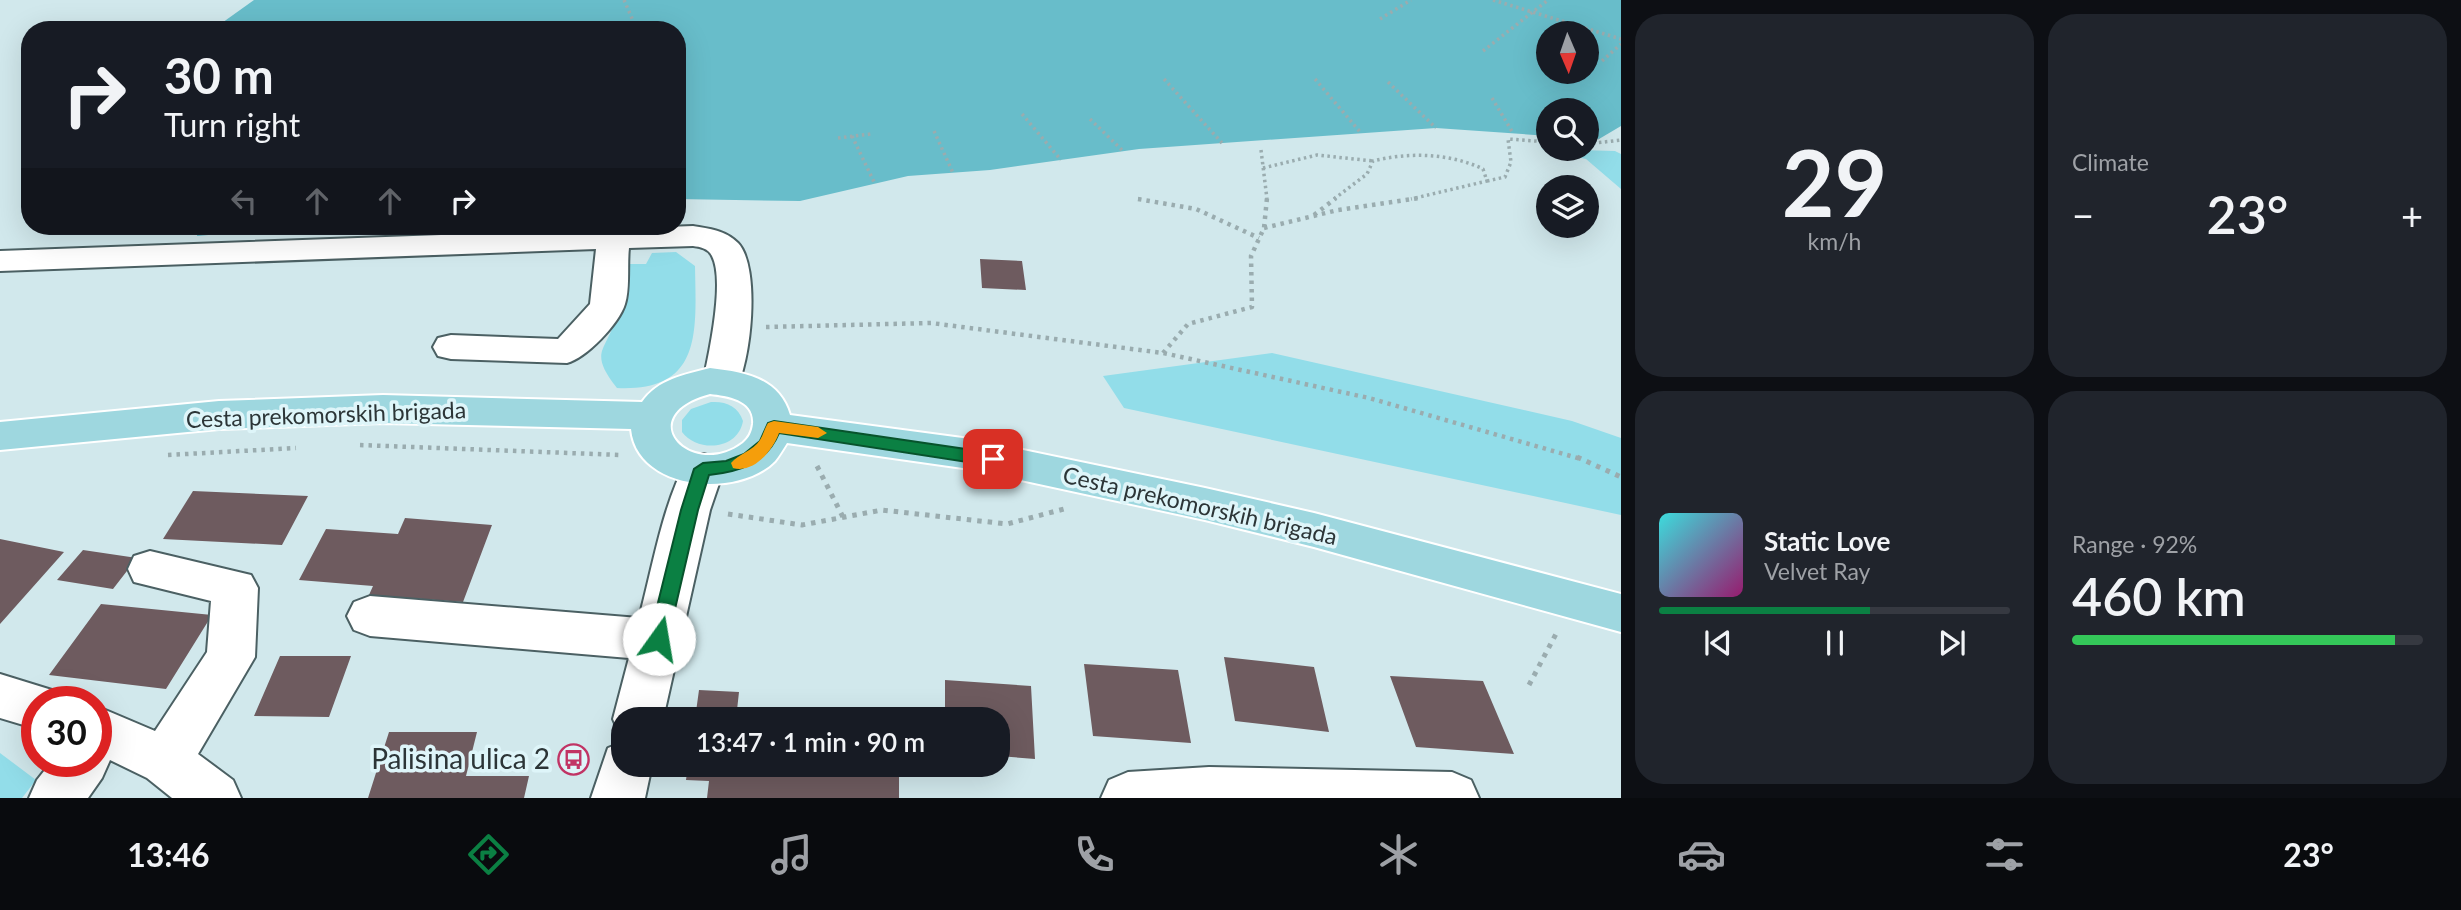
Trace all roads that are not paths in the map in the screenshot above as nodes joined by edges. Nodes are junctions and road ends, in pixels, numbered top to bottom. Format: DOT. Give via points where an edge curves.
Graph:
graph roads {
  1 [pos="613,239"];
  2 [pos="0,261"];
  3 [pos="451,347"];
  4 [pos="722,381"];
  5 [pos="652,416"];
  6 [pos="774,427"];
  7 [pos="0,436"];
  8 [pos="696,489"];
  9 [pos="150,569"];
  10 [pos="1621,613"];
  11 [pos="370,616"];
  12 [pos="659,639"];
  13 [pos="0,696"];
  14 [pos="21,702"];
  15 [pos="641,707"];
  16 [pos="112,747"];
  17 [pos="165,761"];
  18 [pos="71,777"];
  19 [pos="623,777"];
  20 [pos="56,798"];
  21 [pos="214,798"];
  22 [pos="618,798"];
  23 [pos="1128,798"];
  24 [pos="1452,798"];
  1 -- 2 [label="street"];
  1 -- 3 [label="street" via="607,305 567,351"];
  1 -- 4 [label="street" via="693,236 714,240 727,251 732,269 733,327"];
  4 -- 5 [label="main road" via="678,389"];
  4 -- 6 [label="main road" via="762,396 772,410"];
  5 -- 7 [label="main road, Cesta prekomorskih brigada" via="383,409 219,415"];
  5 -- 8 [label="main road" via="650,433 663,454 680,464"];
  6 -- 8 [label="main road" via="767,444 750,458"];
  6 -- 10 [label="main road, Cesta prekomorskih brigada" via="970,454 1205,504"];
  8 -- 12 [label="street"];
  9 -- 17 [label="street" via="235,588 231,657"];
  11 -- 12 [label="street"];
  12 -- 15 [label="street"];
  13 -- 14 [label="street"];
  16 -- 17 [label="street"];
  17 -- 21 [label="street"];
  18 -- 20 [label="street"];
  19 -- 22 [label="street"];
  23 -- 24 [label="street" via="1209,792"];
}
